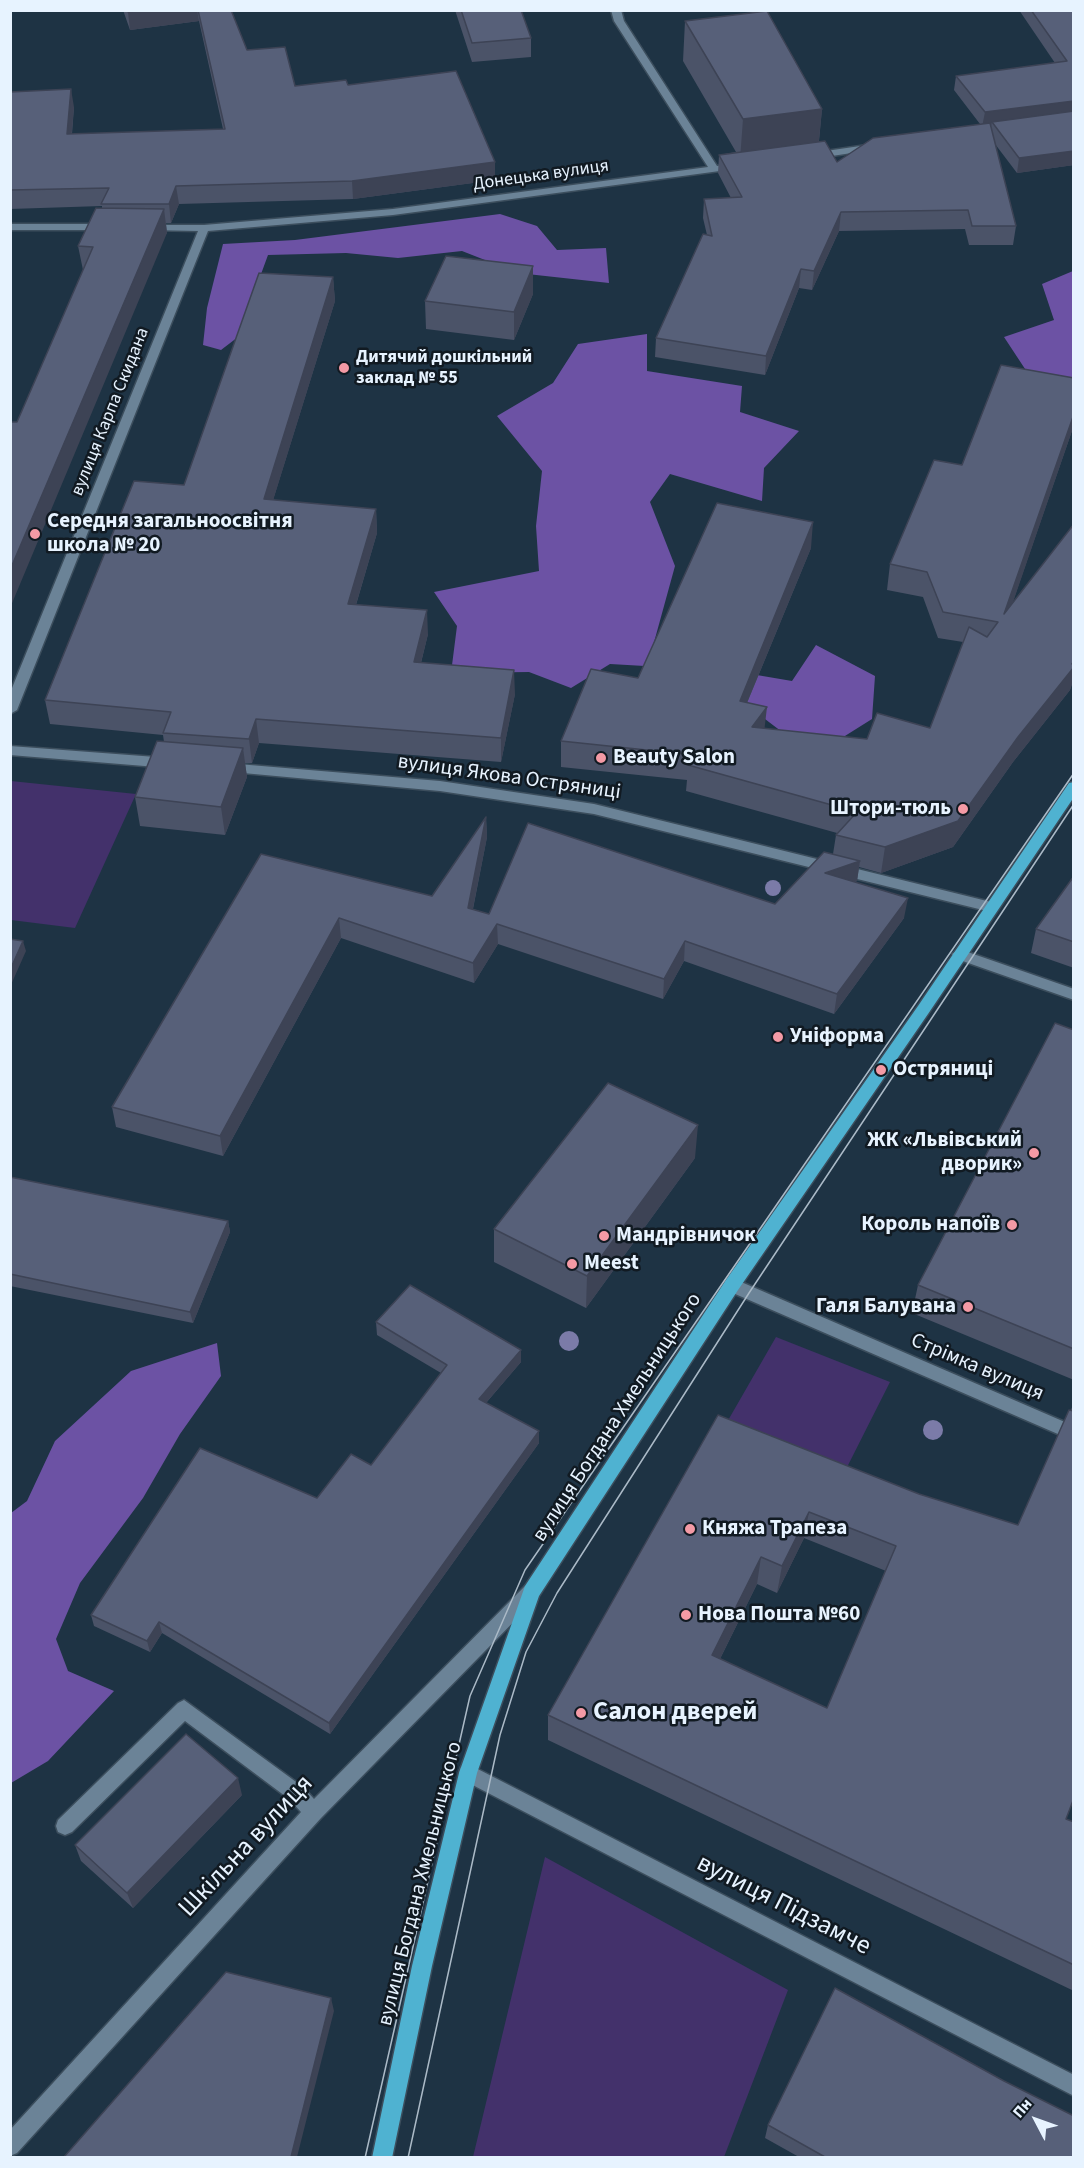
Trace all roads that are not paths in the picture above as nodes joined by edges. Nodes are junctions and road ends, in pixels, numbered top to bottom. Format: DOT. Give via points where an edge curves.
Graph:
graph roads {
  1 [pos="616,10"];
  2 [pos="888,145"];
  3 [pos="795,158"];
  4 [pos="749,164"];
  5 [pos="714,169"];
  6 [pos="10,227"];
  7 [pos="204,228"];
  8 [pos="10,710"];
  9 [pos="10,750"];
  10 [pos="178,764"];
  11 [pos="213,767"];
  12 [pos="1074,786"];
  13 [pos="991,907"];
  14 [pos="959,954"];
  15 [pos="1074,995"];
  16 [pos="732,1285"];
  17 [pos="1074,1434"];
  18 [pos="531,1592"];
  19 [pos="468,1773"];
  20 [pos="314,1812"];
  21 [pos="65,1826"];
  22 [pos="1074,2086"];
  23 [pos="10,2146"];
  24 [pos="382,2157"];
  1 -- 5 [label="street" via="619,21"];
  2 -- 3 [label="street"];
  4 -- 5 [label="street, Донецька вулиця"];
  5 -- 7 [label="street, Донецька вулиця" via="393,212"];
  6 -- 7 [label="street, Донецька вулиця"];
  7 -- 8 [label="street, вулиця Карпа Скидана"];
  9 -- 10 [label="street"];
  11 -- 13 [label="street, вулиця Якова Остряниці" via="440,786 594,809"];
  12 -- 13 [label="main road, вулиця Богдана Хмельницького"];
  13 -- 14 [label="main road, вулиця Богдана Хмельницького"];
  14 -- 15 [label="street"];
  14 -- 16 [label="main road, вулиця Богдана Хмельницького"];
  16 -- 17 [label="street, Стрімка вулиця"];
  16 -- 18 [label="main road, вулиця Богдана Хмельницького"];
  18 -- 19 [label="main road, вулиця Богдана Хмельницького"];
  18 -- 20 [label="street, Шкільна вулиця"];
  19 -- 22 [label="street, вулиця Підзамче"];
  19 -- 24 [label="main road, вулиця Богдана Хмельницького"];
  20 -- 21 [label="street" via="296,1793 184,1709"];
  20 -- 23 [label="street, Шкільна вулиця"];
}
